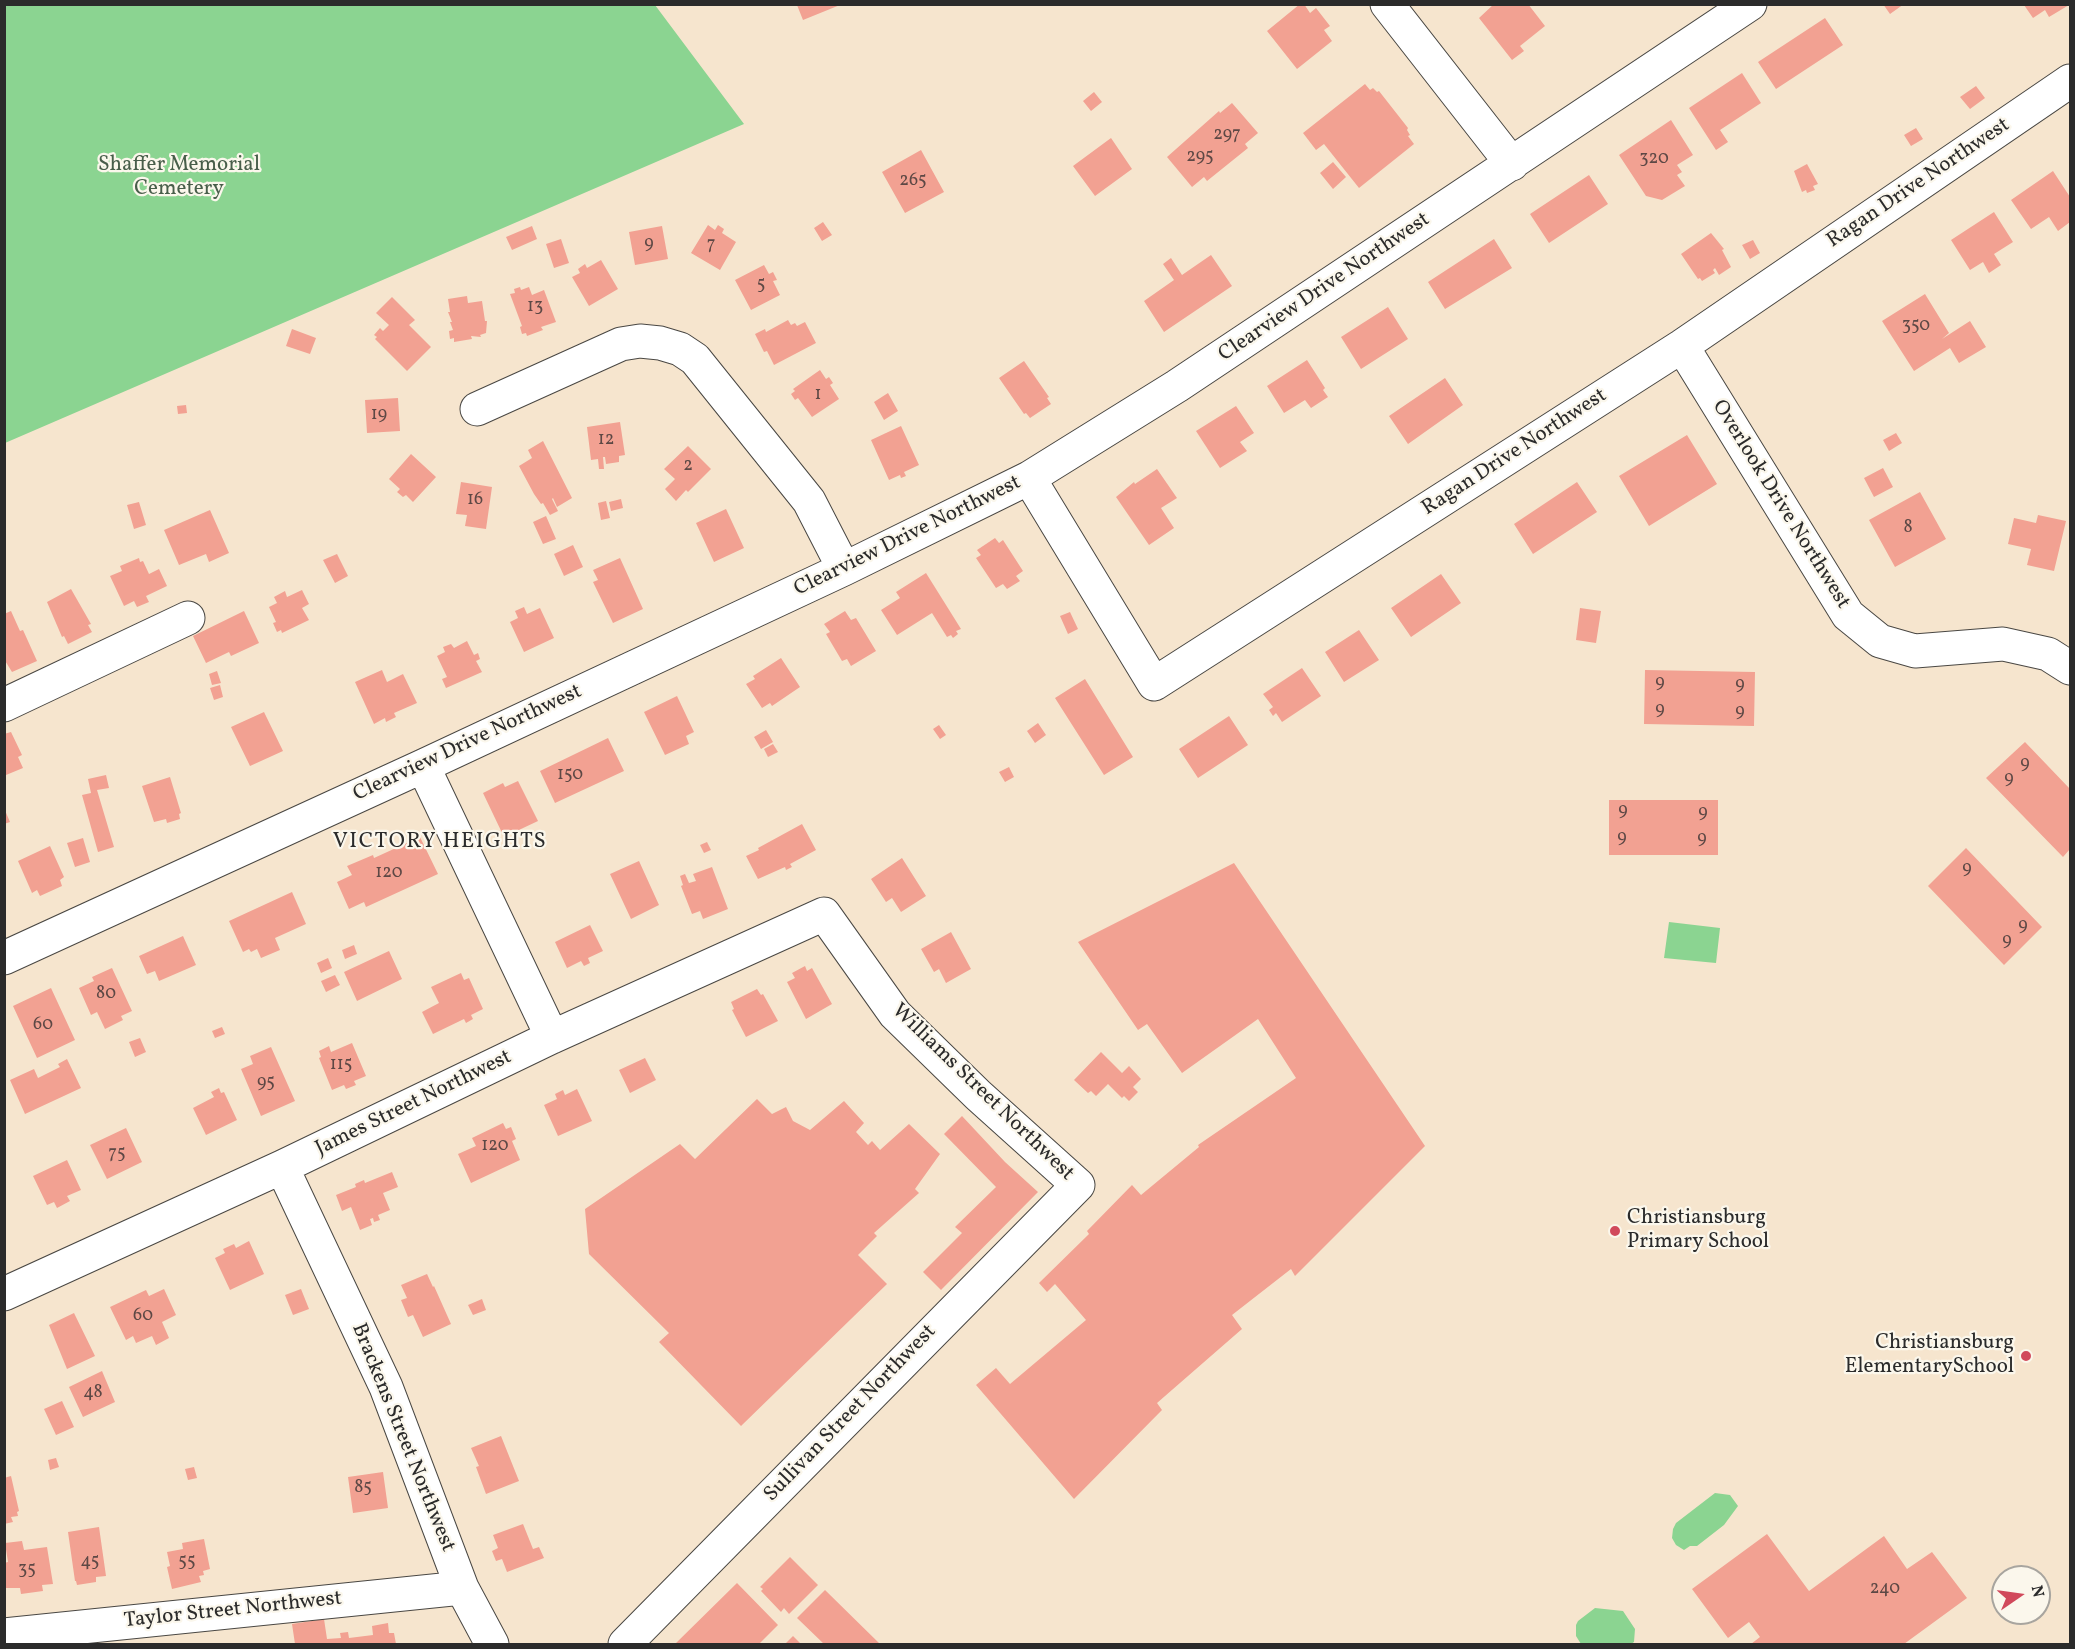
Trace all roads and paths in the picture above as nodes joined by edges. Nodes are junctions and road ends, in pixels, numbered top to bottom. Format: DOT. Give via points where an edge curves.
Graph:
graph roads {
  1 [pos="1387,4"];
  2 [pos="1750,4"];
  3 [pos="2070,81"];
  4 [pos="1512,164"];
  5 [pos="1682,346"];
  6 [pos="477,410"];
  7 [pos="1029,478"];
  8 [pos="844,568"];
  9 [pos="188,618"];
  10 [pos="2070,668"];
  11 [pos="4,705"];
  12 [pos="423,766"];
  13 [pos="824,914"];
  14 [pos="4,958"];
  15 [pos="552,1037"];
  16 [pos="282,1167"];
  17 [pos="1078,1185"];
  18 [pos="4,1294"];
  19 [pos="462,1588"];
  20 [pos="4,1635"];
  21 [pos="492,1644"];
  22 [pos="626,1644"];
  1 -- 4 [label="street"];
  2 -- 4 [label="street, Clearview Drive Northwest"];
  3 -- 5 [label="street, Ragan Drive Northwest"];
  4 -- 7 [label="street, Clearview Drive Northwest" via="1177,386"];
  5 -- 7 [label="street, Ragan Drive Northwest" via="1154,684"];
  5 -- 10 [label="street, Overlook Drive Northwest" via="1848,615 1880,642 1915,651 2003,645 2048,654"];
  6 -- 8 [label="street" via="621,344 640,341 680,349 695,359 808,501"];
  7 -- 8 [label="street, Clearview Drive Northwest"];
  8 -- 12 [label="street, Clearview Drive Northwest"];
  9 -- 11 [label="street"];
  12 -- 14 [label="street, Clearview Drive Northwest"];
  12 -- 15 [label="street"];
  13 -- 15 [label="street, James Street Northwest"];
  13 -- 17 [label="street, Williams Street Northwest" via="895,1014"];
  15 -- 16 [label="street, James Street Northwest"];
  16 -- 18 [label="street, James Street Northwest"];
  16 -- 19 [label="street, Brackens Street Northwest" via="386,1387"];
  17 -- 22 [label="street, Sullivan Street Northwest"];
  19 -- 20 [label="street, Taylor Street Northwest"];
  19 -- 21 [label="street, Brackens Street Northwest"];
}
